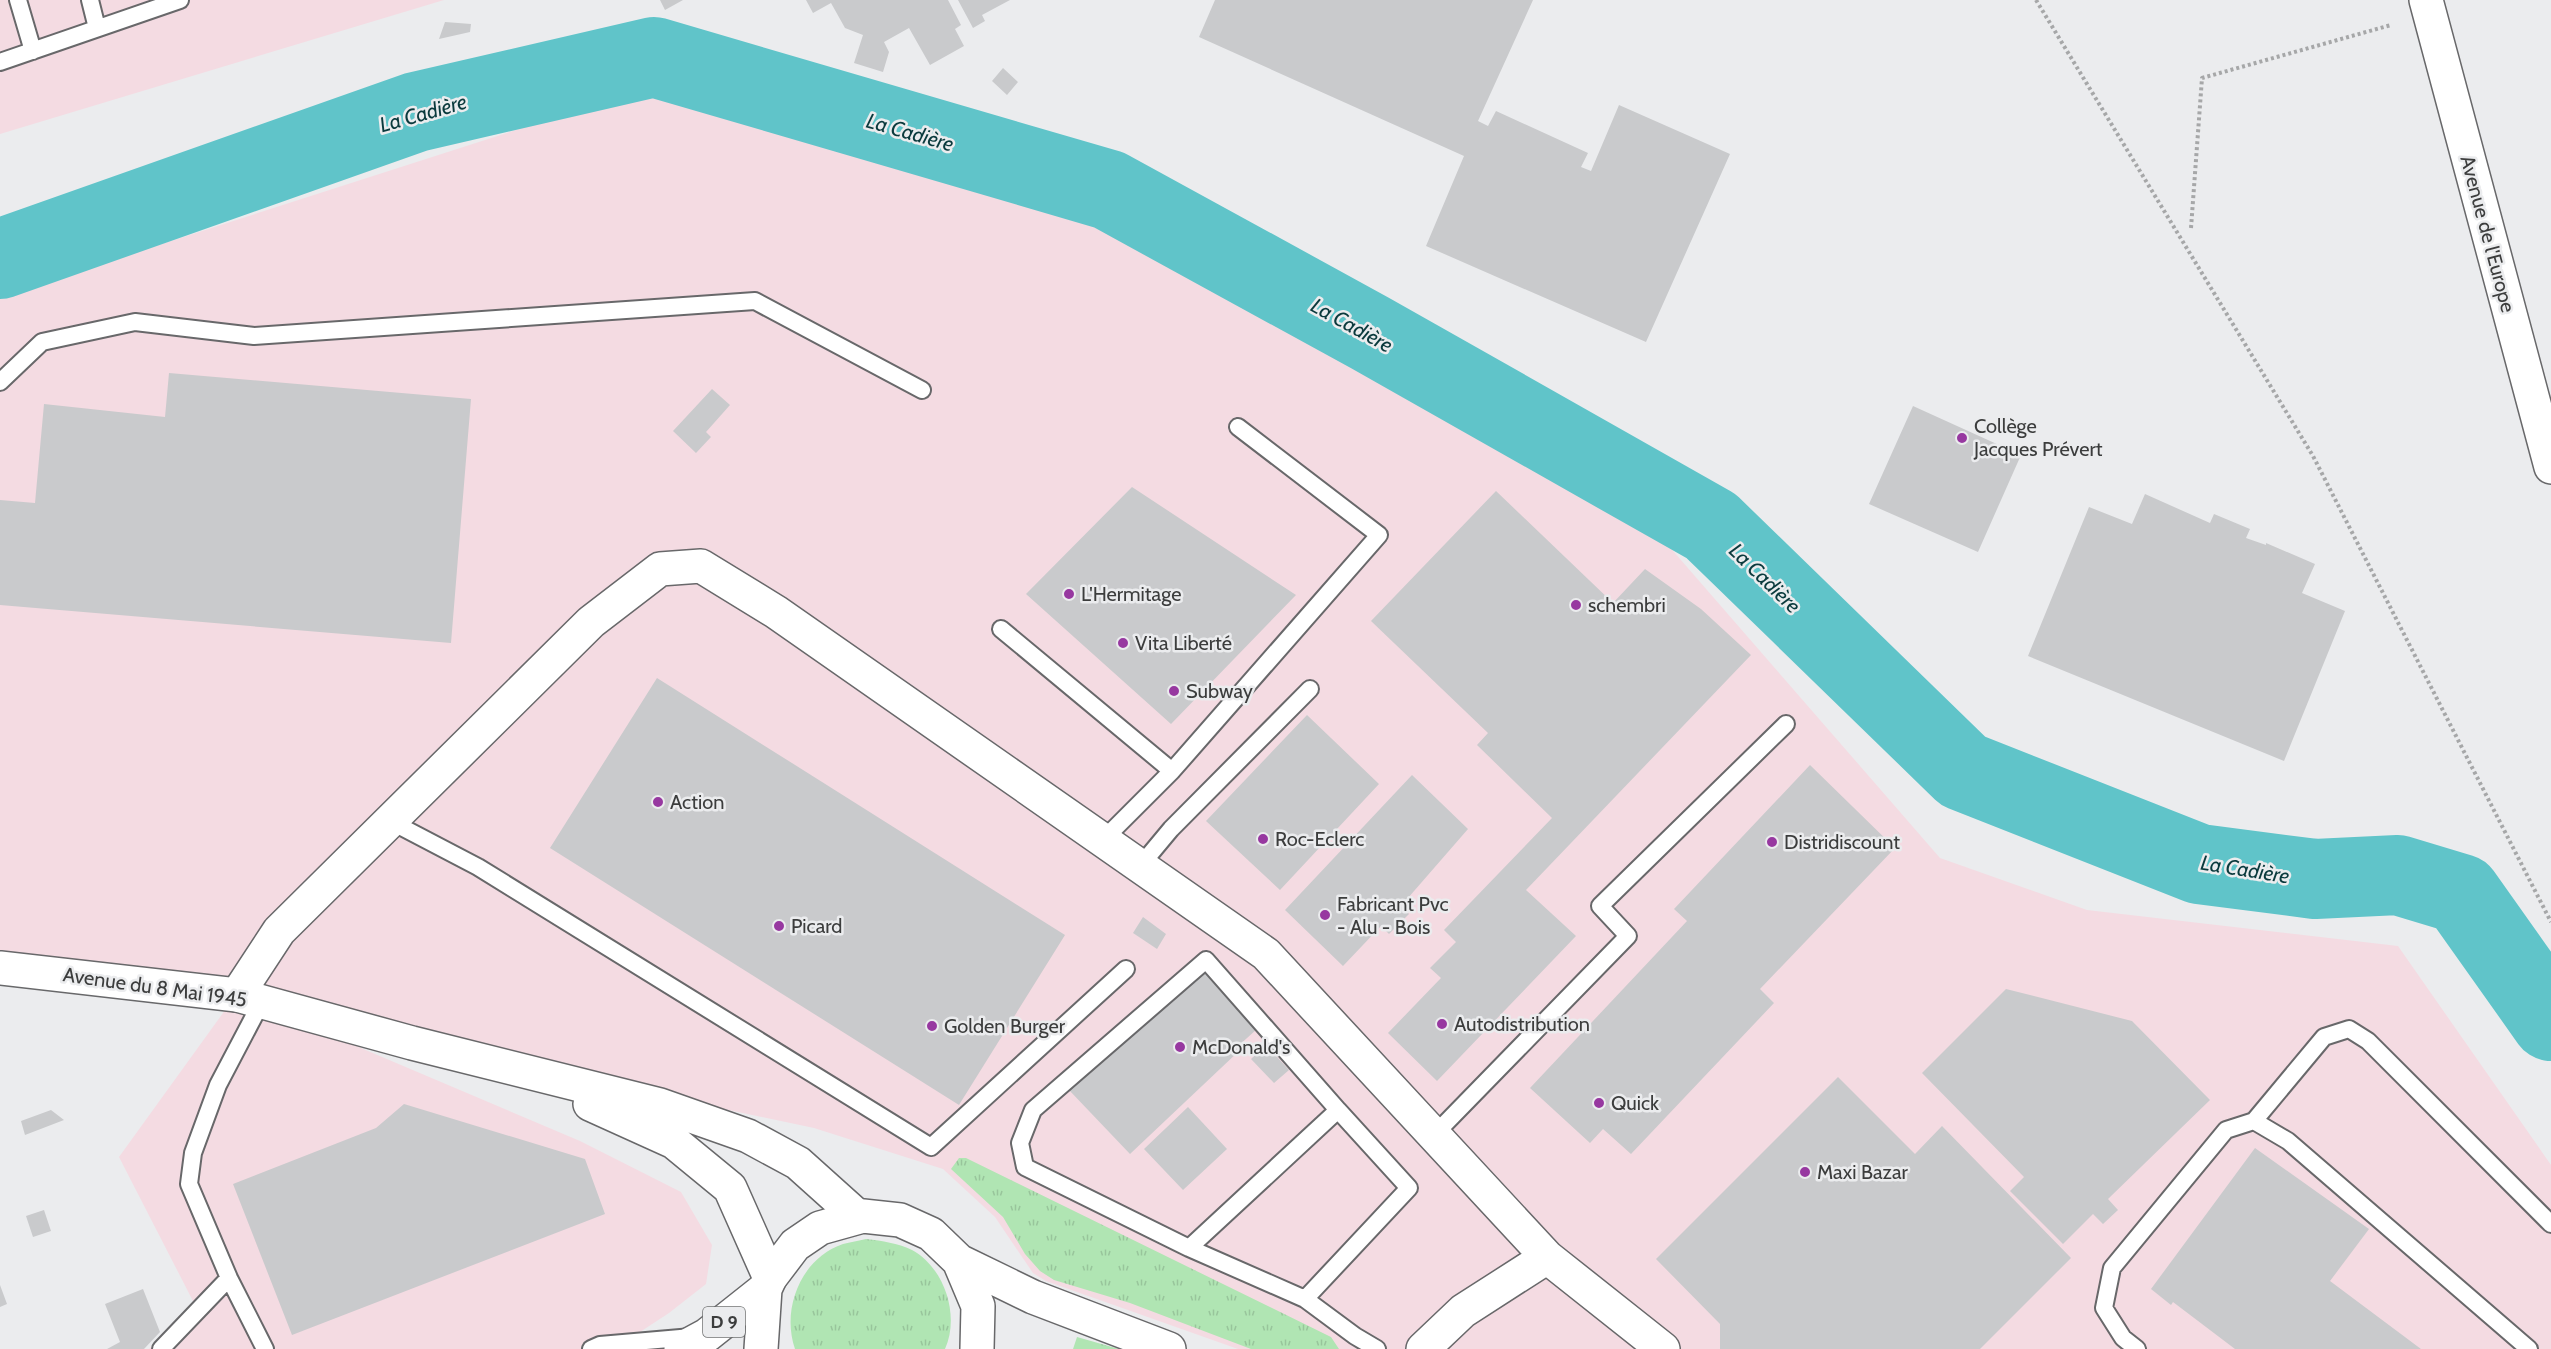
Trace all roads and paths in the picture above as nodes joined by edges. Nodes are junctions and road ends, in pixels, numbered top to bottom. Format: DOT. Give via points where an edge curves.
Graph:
graph roads {
  1 [pos="18,0"];
  2 [pos="90,0"];
  3 [pos="180,0"];
  4 [pos="2036,0"];
  5 [pos="2428,7"];
  6 [pos="97,28"];
  7 [pos="33,51"];
  8 [pos="0,62"];
  9 [pos="2191,228"];
  10 [pos="0,382"];
  11 [pos="922,390"];
  12 [pos="1238,427"];
  13 [pos="2551,467"];
  14 [pos="1001,629"];
  15 [pos="1310,689"];
  16 [pos="1786,724"];
  17 [pos="1172,771"];
  18 [pos="390,821"];
  19 [pos="1103,840"];
  20 [pos="1141,865"];
  21 [pos="2551,922"];
  22 [pos="0,968"];
  23 [pos="1126,969"];
  24 [pos="249,999"];
  25 [pos="412,1043"];
  26 [pos="1338,1110"];
  27 [pos="2254,1121"];
  28 [pos="1434,1135"];
  29 [pos="857,1216"];
  30 [pos="2551,1224"];
  31 [pos="1189,1248"];
  32 [pos="1547,1257"];
  33 [pos="959,1261"];
  34 [pos="230,1278"];
  35 [pos="767,1283"];
  36 [pos="1305,1299"];
  37 [pos="694,1342"];
  38 [pos="161,1349"];
  39 [pos="265,1349"];
  40 [pos="591,1349"];
  41 [pos="761,1349"];
  42 [pos="977,1349"];
  43 [pos="1169,1349"];
  44 [pos="1377,1349"];
  45 [pos="1423,1349"];
  46 [pos="1663,1349"];
  47 [pos="2137,1349"];
  48 [pos="2529,1349"];
  1 -- 7 [label="lane"];
  2 -- 6 [label="lane"];
  3 -- 6 [label="lane"];
  4 -- 21 [label="path" via="2313,456"];
  5 -- 9 [label="path" via="2202,78"];
  5 -- 13 [label="street, Avenue de l'Europe"];
  6 -- 7 [label="lane"];
  7 -- 8 [label="lane"];
  10 -- 11 [label="lane" via="42,342 135,322 254,336 755,301"];
  12 -- 17 [label="lane" via="1379,535"];
  14 -- 17 [label="lane"];
  15 -- 20 [label="lane" via="1171,828"];
  16 -- 28 [label="lane" via="1600,906 1628,936"];
  17 -- 19 [label="lane"];
  18 -- 19 [label="street" via="591,622 660,569 701,566 776,612"];
  18 -- 23 [label="lane" via="478,867 931,1147"];
  18 -- 24 [label="street" via="279,931"];
  19 -- 20 [label="street"];
  20 -- 28 [label="street" via="1266,954"];
  22 -- 24 [label="street, Avenue du 8 Mai 1945"];
  24 -- 25 [label="street, Avenue du 8 Mai 1945"];
  24 -- 34 [label="lane" via="193,1153 189,1184"];
  25 -- 29 [label="street" via="660,1105 748,1136 798,1163"];
  25 -- 35 [label="street" via="600,1107 674,1142 730,1188"];
  26 -- 31 [label="lane"];
  26 -- 31 [label="lane" via="1206,960 1033,1110 1020,1143 1025,1167"];
  26 -- 36 [label="lane" via="1409,1188"];
  27 -- 30 [label="lane" via="2324,1037 2349,1029 2368,1041"];
  27 -- 47 [label="lane" via="2226,1130 2112,1268 2104,1308 2123,1338"];
  27 -- 48 [label="lane" via="2288,1141"];
  28 -- 32 [label="street"];
  29 -- 33 [label="street" via="900,1220 931,1234"];
  29 -- 35 [label="street" via="820,1228 795,1245"];
  31 -- 36 [label="lane"];
  32 -- 45 [label="street" via="1463,1311"];
  32 -- 46 [label="street"];
  33 -- 42 [label="street" via="978,1306"];
  33 -- 43 [label="street" via="1033,1297"];
  34 -- 38 [label="lane"];
  34 -- 39 [label="lane"];
  35 -- 37 [label="street, D 9"];
  35 -- 41 [label="street"];
  36 -- 44 [label="lane"];
  37 -- 40 [label="lane" via="600,1345"];
}
